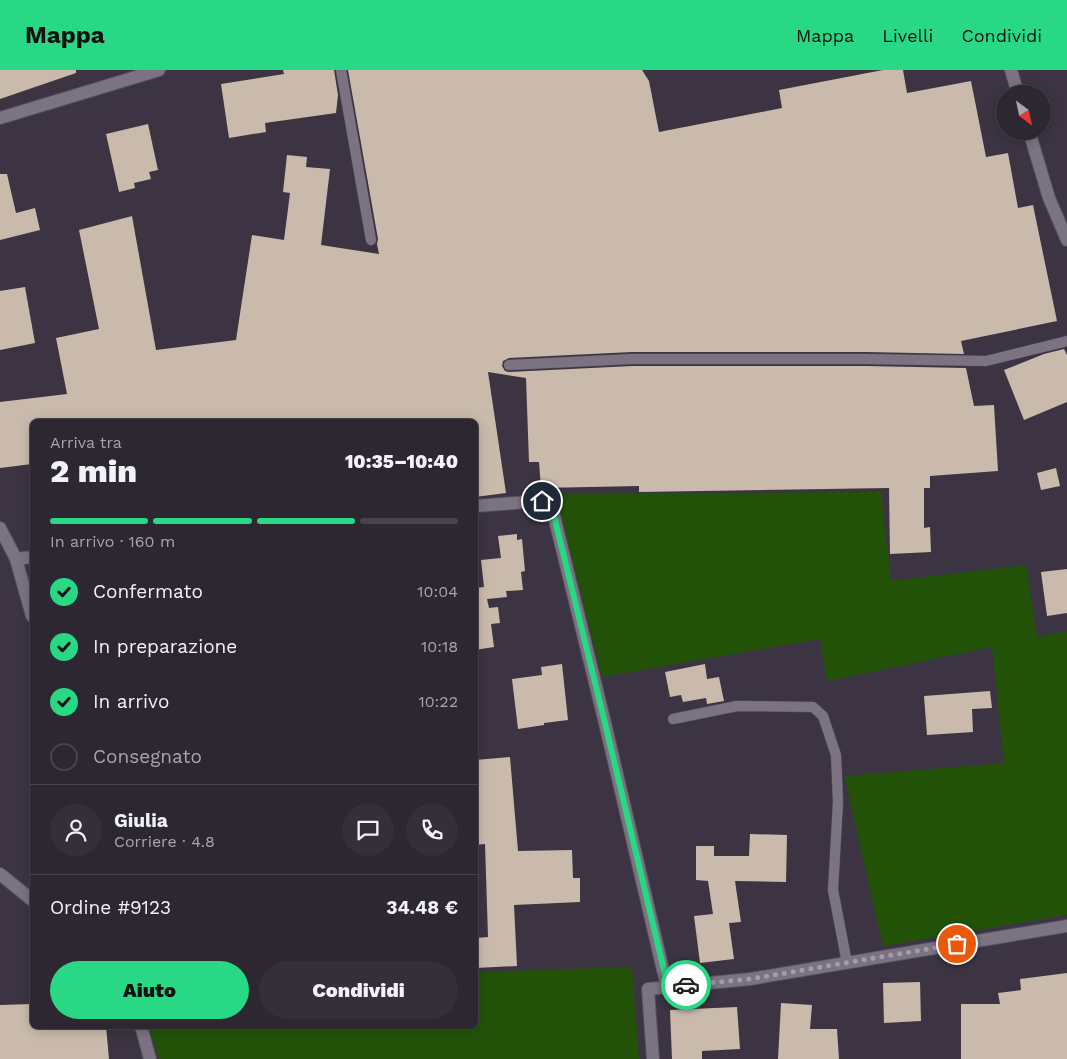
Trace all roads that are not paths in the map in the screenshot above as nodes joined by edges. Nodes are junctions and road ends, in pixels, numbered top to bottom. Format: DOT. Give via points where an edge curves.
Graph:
graph roads {
  1 [pos="159,70"];
  2 [pos="341,70"];
  3 [pos="1011,70"];
  4 [pos="1015,85"];
  5 [pos="0,118"];
  6 [pos="1032,140"];
  7 [pos="371,240"];
  8 [pos="1067,240"];
  9 [pos="1067,341"];
  10 [pos="509,365"];
  11 [pos="478,506"];
  12 [pos="0,528"];
  13 [pos="30,557"];
  14 [pos="16,559"];
  15 [pos="30,609"];
  16 [pos="673,718"];
  17 [pos="0,874"];
  18 [pos="30,898"];
  19 [pos="1067,926"];
  20 [pos="847,963"];
  21 [pos="668,987"];
  22 [pos="142,1029"];
  23 [pos="150,1059"];
  24 [pos="653,1059"];
  1 -- 5 [label="street"];
  2 -- 7 [label="lane"];
  3 -- 4 [label="street"];
  6 -- 8 [label="street"];
  9 -- 10 [label="lane" via="986,361 632,359"];
  11 -- 21 [label="street" via="542,501 553,512"];
  12 -- 14 [label="street"];
  13 -- 14 [label="street"];
  14 -- 15 [label="street"];
  16 -- 20 [label="lane" via="737,706 813,707 823,716 836,755 838,802 833,890"];
  17 -- 18 [label="street"];
  19 -- 20 [label="street"];
  20 -- 21 [label="street" via="750,979"];
  21 -- 24 [label="street" via="648,989"];
  22 -- 23 [label="street"];
}
